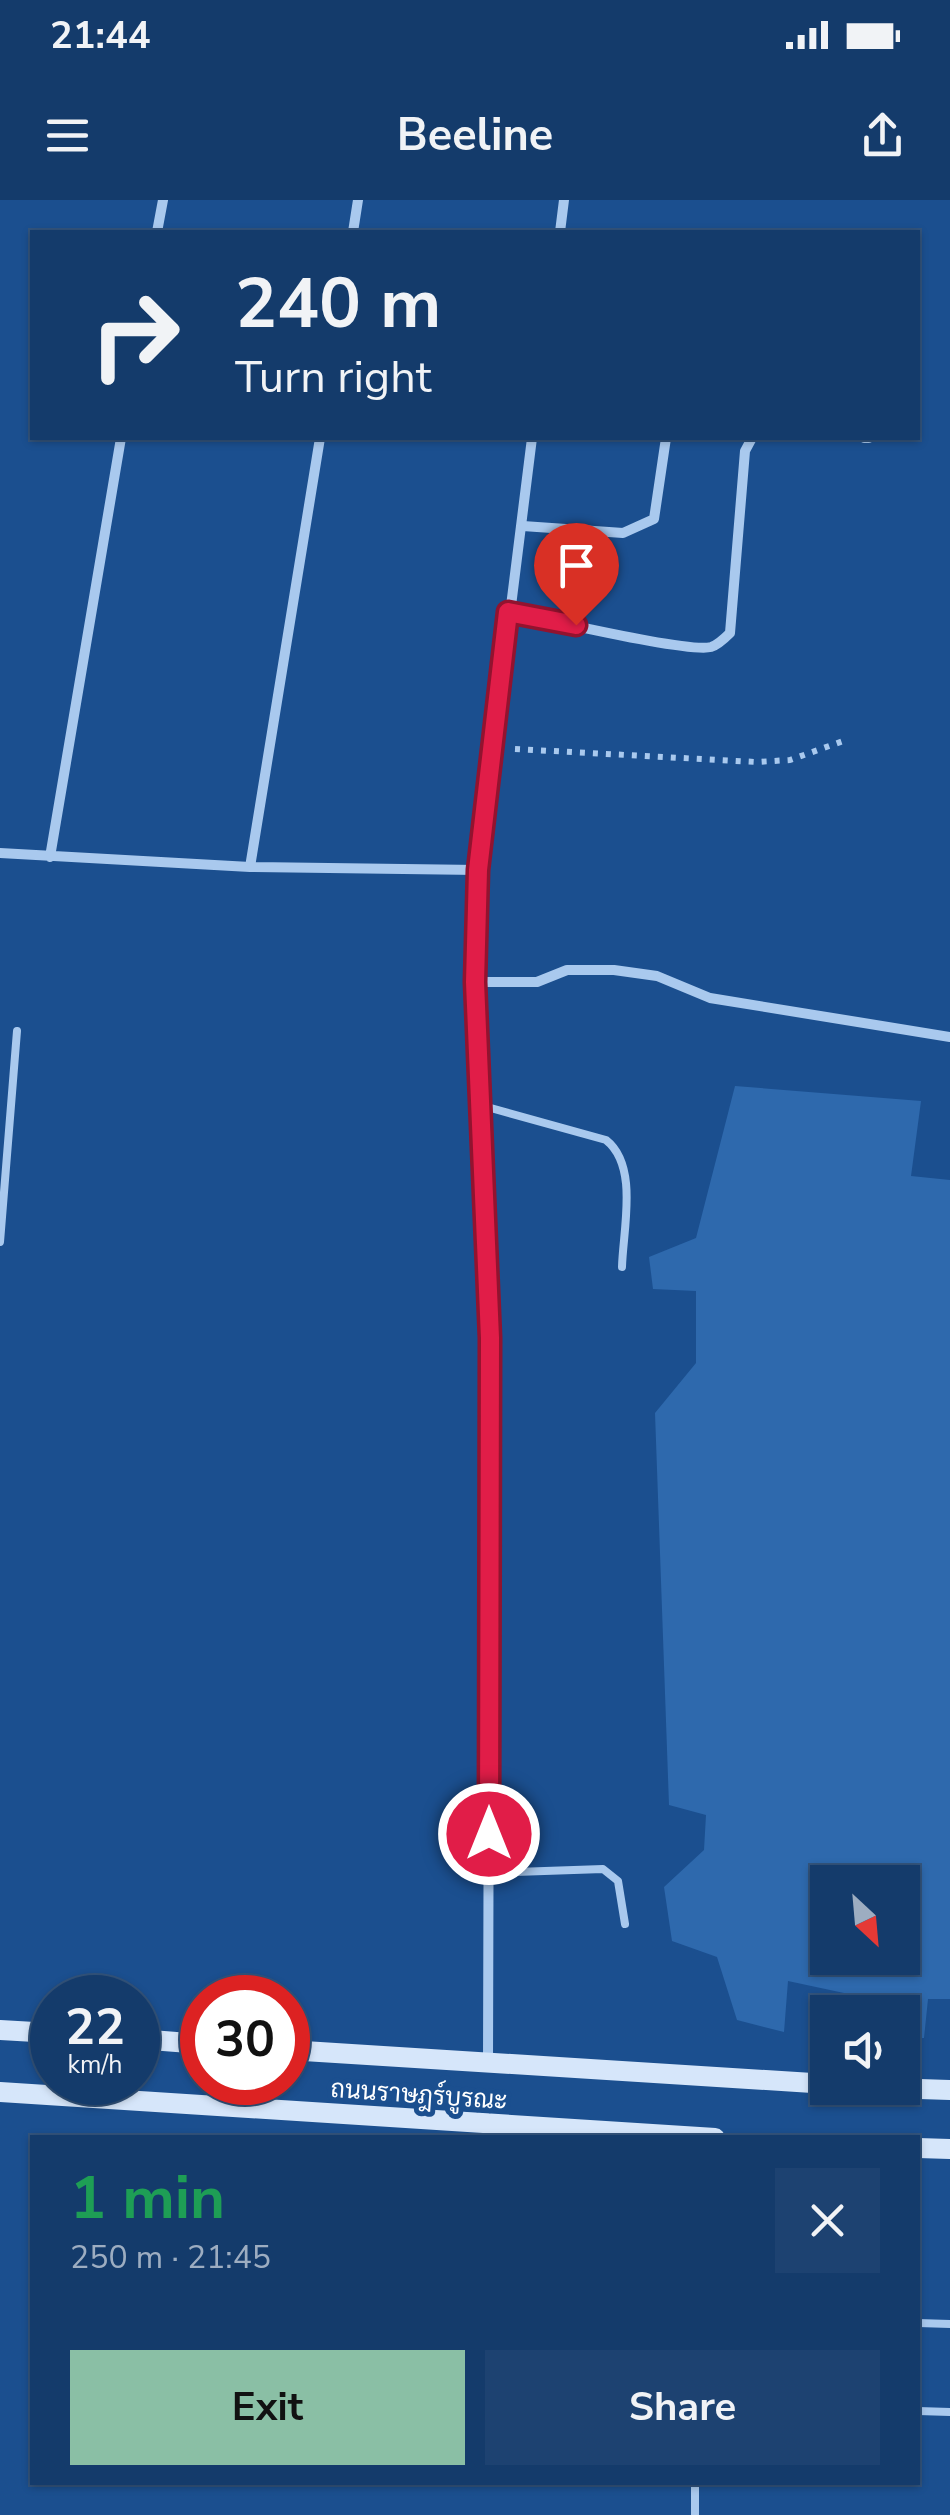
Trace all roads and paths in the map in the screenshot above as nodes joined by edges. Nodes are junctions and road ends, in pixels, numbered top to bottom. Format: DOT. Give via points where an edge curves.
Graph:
graph roads {
  1 [pos="162,200"];
  2 [pos="358,200"];
  3 [pos="564,200"];
  4 [pos="157,230"];
  5 [pos="353,230"];
  6 [pos="560,230"];
  7 [pos="121,440"];
  8 [pos="320,440"];
  9 [pos="532,440"];
  10 [pos="666,440"];
  11 [pos="751,440"];
  12 [pos="524,526"];
  13 [pos="508,612"];
  14 [pos="846,740"];
  15 [pos="494,747"];
  16 [pos="0,854"];
  17 [pos="50,858"];
  18 [pos="250,867"];
  19 [pos="478,870"];
  20 [pos="475,982"];
  21 [pos="17,1031"];
  22 [pos="950,1037"];
  23 [pos="480,1105"];
  24 [pos="0,1242"];
  25 [pos="622,1268"];
  26 [pos="489,1873"];
  27 [pos="624,1924"];
  28 [pos="0,2030"];
  29 [pos="30,2032"];
  30 [pos="310,2052"];
  31 [pos="488,2064"];
  32 [pos="810,2083"];
  33 [pos="920,2089"];
  34 [pos="950,2090"];
  35 [pos="0,2092"];
  36 [pos="665,2135"];
  37 [pos="920,2148"];
  38 [pos="950,2149"];
  39 [pos="920,2323"];
  40 [pos="950,2324"];
  41 [pos="920,2411"];
  42 [pos="950,2412"];
  43 [pos="695,2485"];
  44 [pos="695,2515"];
  1 -- 4 [label="street"];
  2 -- 5 [label="street"];
  3 -- 6 [label="street"];
  7 -- 17 [label="street"];
  8 -- 18 [label="street"];
  9 -- 12 [label="street"];
  10 -- 12 [label="street" via="654,520 623,533"];
  11 -- 13 [label="street" via="730,633 722,641 709,648 678,644"];
  12 -- 13 [label="street"];
  13 -- 15 [label="street"];
  14 -- 15 [label="path" via="790,760 756,762"];
  15 -- 19 [label="street"];
  16 -- 17 [label="street"];
  17 -- 18 [label="street"];
  18 -- 19 [label="street"];
  19 -- 20 [label="street"];
  20 -- 22 [label="street" via="537,982 596,968 657,976 710,998"];
  20 -- 23 [label="street"];
  21 -- 24 [label="lane"];
  23 -- 25 [label="lane" via="606,1140 618,1150 625,1167"];
  23 -- 26 [label="street" via="490,1338"];
  26 -- 27 [label="lane" via="603,1868 618,1881"];
  26 -- 31 [label="street"];
  28 -- 29 [label="main road"];
  30 -- 31 [label="main road, ถนนราษฎร์บูรณะ"];
  31 -- 32 [label="main road, ถนนราษฎร์บูรณะ"];
  33 -- 34 [label="main road"];
  35 -- 36 [label="main road, ถนนราษฎร์บูรณะ"];
  37 -- 38 [label="main road"];
  39 -- 40 [label="lane"];
  41 -- 42 [label="lane"];
  43 -- 44 [label="lane"];
}
